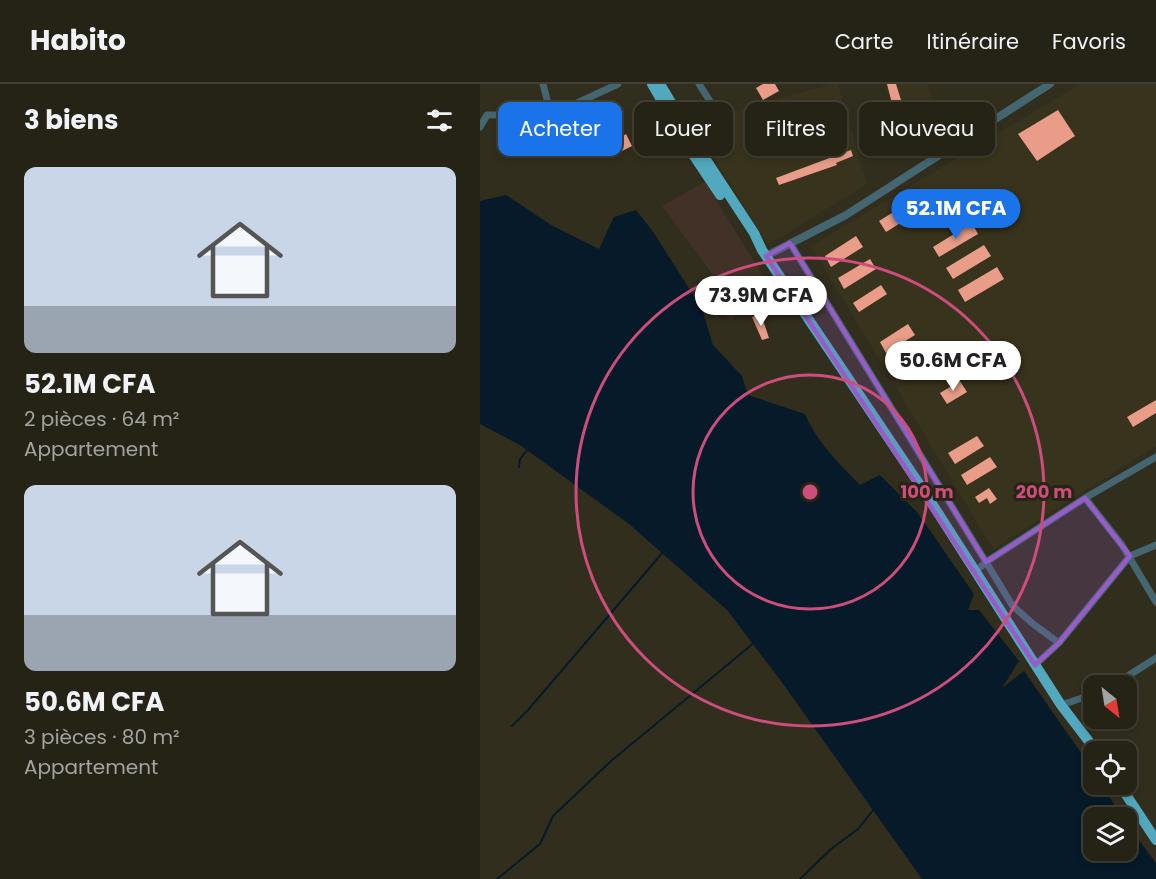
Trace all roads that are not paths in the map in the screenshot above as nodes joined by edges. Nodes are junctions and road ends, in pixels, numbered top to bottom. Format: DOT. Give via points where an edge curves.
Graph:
graph roads {
  1 [pos="543,84"];
  2 [pos="618,84"];
  3 [pos="652,84"];
  4 [pos="660,84"];
  5 [pos="699,84"];
  6 [pos="1050,84"];
  7 [pos="548,102"];
  8 [pos="579,102"];
  9 [pos="710,102"];
  10 [pos="484,115"];
  11 [pos="480,127"];
  12 [pos="790,243"];
  13 [pos="764,253"];
  14 [pos="1156,457"];
  15 [pos="1085,498"];
  16 [pos="1156,545"];
  17 [pos="1130,556"];
  18 [pos="986,562"];
  19 [pos="975,572"];
  20 [pos="1156,602"];
  21 [pos="1059,644"];
  22 [pos="1156,658"];
  23 [pos="1035,665"];
  24 [pos="1129,675"];
  25 [pos="1083,698"];
  26 [pos="1061,705"];
  27 [pos="1089,741"];
  28 [pos="1126,795"];
  29 [pos="1156,840"];
  1 -- 7 [label="street"];
  2 -- 8 [label="street"];
  3 -- 13 [label="highway" via="690,150 750,239"];
  4 -- 13 [label="highway"];
  5 -- 9 [label="street"];
  6 -- 12 [label="street" via="846,215"];
  10 -- 11 [label="street"];
  12 -- 13 [label="street"];
  12 -- 18 [label="street"];
  13 -- 19 [label="highway"];
  14 -- 15 [label="street"];
  15 -- 17 [label="street"];
  15 -- 18 [label="street"];
  16 -- 17 [label="street"];
  17 -- 20 [label="street"];
  17 -- 21 [label="street"];
  18 -- 19 [label="street"];
  18 -- 21 [label="street" via="1012,605"];
  19 -- 23 [label="highway"];
  21 -- 23 [label="street"];
  22 -- 24 [label="street"];
  23 -- 26 [label="highway"];
  25 -- 26 [label="street"];
  26 -- 27 [label="highway"];
  28 -- 29 [label="highway"];
}
